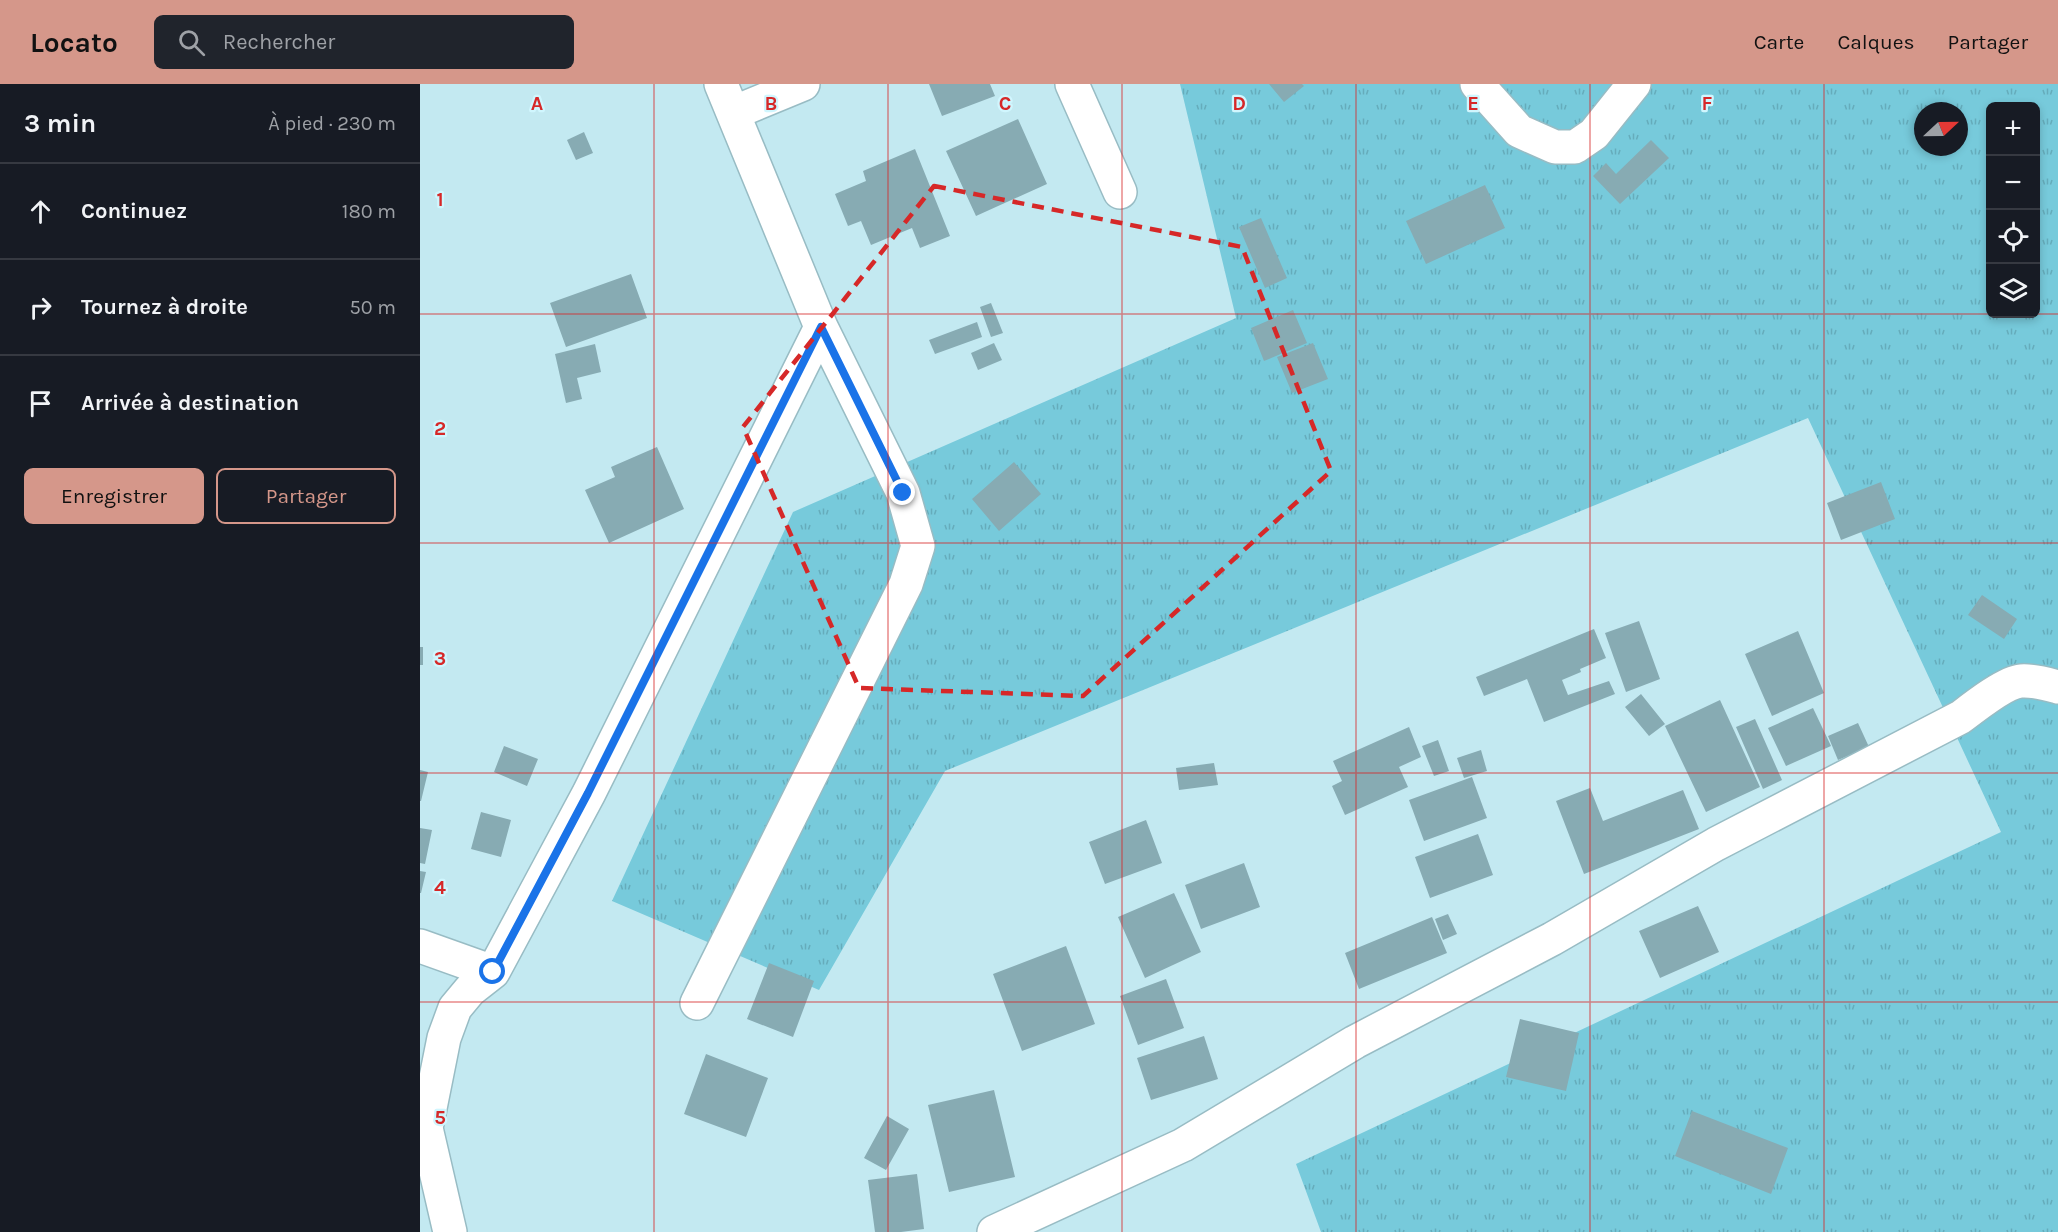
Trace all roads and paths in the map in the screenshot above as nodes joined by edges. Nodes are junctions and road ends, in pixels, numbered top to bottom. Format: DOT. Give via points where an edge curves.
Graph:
graph roads {
  1 [pos="803,84"];
  2 [pos="1072,84"];
  3 [pos="1477,84"];
  4 [pos="1634,84"];
  5 [pos="727,99"];
  6 [pos="1120,192"];
  7 [pos="821,327"];
  8 [pos="2058,687"];
  9 [pos="420,946"];
  10 [pos="493,972"];
  11 [pos="697,1003"];
  12 [pos="450,1232"];
  13 [pos="994,1232"];
  1 -- 5 [label="street"];
  2 -- 6 [label="street"];
  3 -- 4 [label="street" via="1519,131 1555,147 1575,147 1594,134"];
  5 -- 7 [label="street"];
  7 -- 10 [label="street" via="588,793"];
  7 -- 11 [label="street" via="903,493 918,546 906,584"];
  8 -- 13 [label="street" via="2019,681 2011,685 1961,717 1716,844 1552,939 1355,1042 1183,1145"];
  9 -- 10 [label="street"];
  10 -- 12 [label="street" via="455,1008 444,1038 426,1128"];
}
